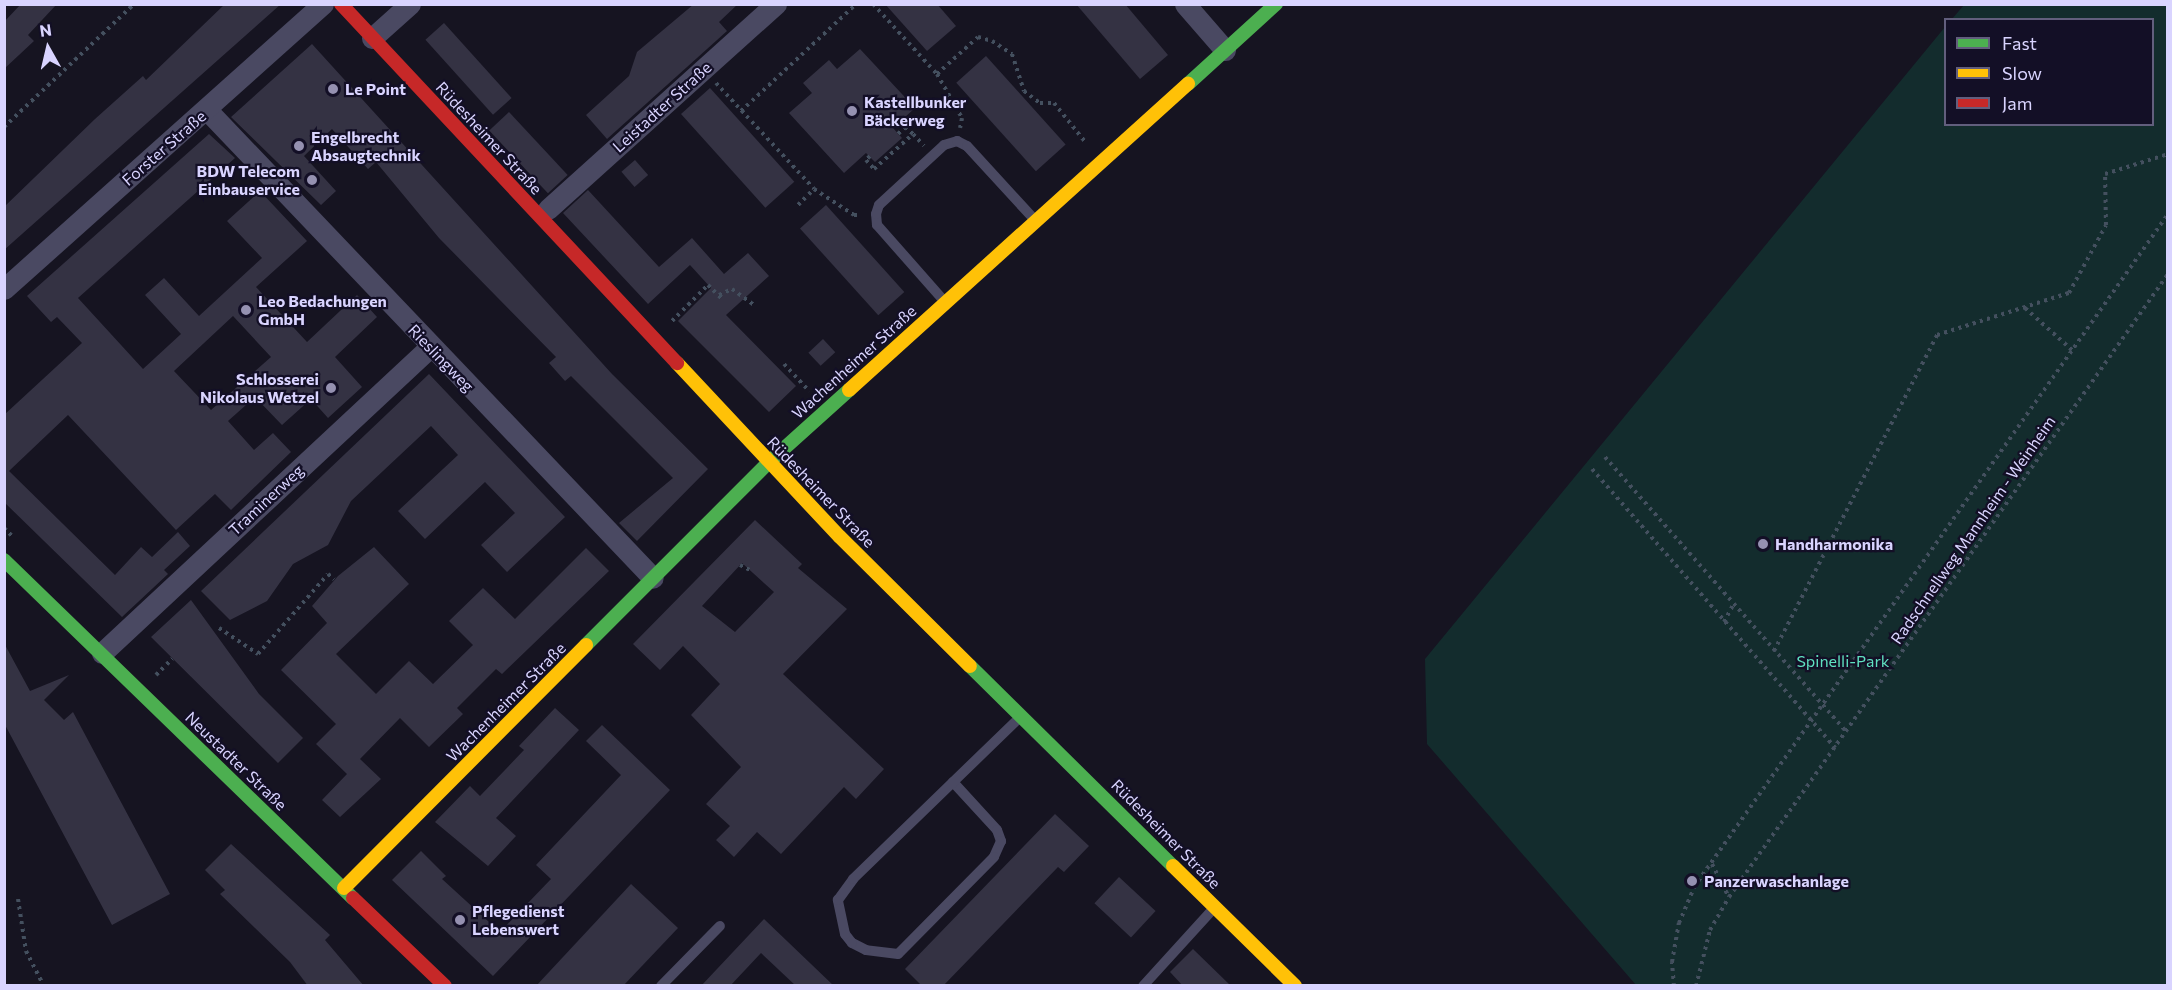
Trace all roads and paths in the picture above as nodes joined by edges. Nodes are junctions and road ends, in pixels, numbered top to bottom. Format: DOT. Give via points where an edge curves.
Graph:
graph roads {
  1 [pos="134,4"];
  2 [pos="323,4"];
  3 [pos="341,4"];
  4 [pos="410,4"];
  5 [pos="776,4"];
  6 [pos="856,4"];
  7 [pos="873,4"];
  8 [pos="1185,4"];
  9 [pos="1276,4"];
  10 [pos="372,38"];
  11 [pos="1225,50"];
  12 [pos="703,70"];
  13 [pos="938,74"];
  14 [pos="207,110"];
  15 [pos="741,111"];
  16 [pos="4,127"];
  17 [pos="898,134"];
  18 [pos="913,134"];
  19 [pos="957,141"];
  20 [pos="2168,154"];
  21 [pos="870,156"];
  22 [pos="932,156"];
  23 [pos="1100,163"];
  24 [pos="814,189"];
  25 [pos="798,205"];
  26 [pos="548,209"];
  27 [pos="876,214"];
  28 [pos="2168,214"];
  29 [pos="1035,221"];
  30 [pos="2168,274"];
  31 [pos="704,280"];
  32 [pos="708,285"];
  33 [pos="4,289"];
  34 [pos="945,303"];
  35 [pos="754,305"];
  36 [pos="2024,307"];
  37 [pos="654,338"];
  38 [pos="430,347"];
  39 [pos="2072,350"];
  40 [pos="784,364"];
  41 [pos="826,410"];
  42 [pos="1605,457"];
  43 [pos="769,462"];
  44 [pos="1592,469"];
  45 [pos="4,560"];
  46 [pos="740,565"];
  47 [pos="750,570"];
  48 [pos="653,578"];
  49 [pos="334,579"];
  50 [pos="1733,605"];
  51 [pos="1724,622"];
  52 [pos="219,628"];
  53 [pos="1774,651"];
  54 [pos="102,653"];
  55 [pos="172,659"];
  56 [pos="160,671"];
  57 [pos="1822,706"];
  58 [pos="1022,716"];
  59 [pos="1810,722"];
  60 [pos="1846,732"];
  61 [pos="1835,748"];
  62 [pos="953,782"];
  63 [pos="1712,863"];
  64 [pos="344,888"];
  65 [pos="1729,897"];
  66 [pos="18,900"];
  67 [pos="1215,906"];
  68 [pos="720,926"];
  69 [pos="44,986"];
  70 [pos="444,986"];
  71 [pos="661,986"];
  72 [pos="1143,986"];
  73 [pos="1295,986"];
  74 [pos="1674,986"];
  75 [pos="1696,986"];
  1 -- 16 [label="path"];
  2 -- 14 [label="street, Forster Straße"];
  3 -- 10 [label="street, Rüdesheimer Straße"];
  4 -- 10 [label="street"];
  5 -- 12 [label="street, Leistadter Straße"];
  6 -- 15 [label="path"];
  7 -- 13 [label="path"];
  8 -- 11 [label="street"];
  9 -- 11 [label="street, Wachenheimer Straße"];
  10 -- 37 [label="street, Rüdesheimer Straße"];
  11 -- 23 [label="street, Wachenheimer Straße"];
  12 -- 15 [label="path"];
  12 -- 26 [label="street, Leistadter Straße"];
  13 -- 19 [label="path" via="962,118"];
  13 -- 23 [label="path" via="978,37 992,41 1012,54 1024,91 1040,103 1054,103"];
  14 -- 33 [label="street, Forster Straße"];
  14 -- 38 [label="street, Rieslingweg"];
  15 -- 24 [label="path"];
  17 -- 18 [label="path" via="905,127"];
  18 -- 21 [label="path" via="874,169 866,160"];
  18 -- 22 [label="path"];
  19 -- 22 [label="lane"];
  19 -- 29 [label="lane" via="967,146"];
  20 -- 36 [label="path" via="2105,174 2106,225 2069,293"];
  22 -- 27 [label="lane" via="879,205"];
  23 -- 29 [label="street, Wachenheimer Straße"];
  24 -- 25 [label="path"];
  24 -- 27 [label="path" via="854,215"];
  27 -- 34 [label="lane" via="877,225"];
  28 -- 39 [label="path"];
  29 -- 34 [label="street, Wachenheimer Straße"];
  30 -- 60 [label="path, Radschnellweg Mannheim - Weinheim"];
  31 -- 32 [label="path"];
  32 -- 35 [label="path" via="720,297 732,290"];
  32 -- 37 [label="path"];
  34 -- 41 [label="street, Wachenheimer Straße"];
  36 -- 39 [label="path"];
  36 -- 53 [label="path" via="1937,335"];
  37 -- 43 [label="street, Rüdesheimer Straße"];
  38 -- 48 [label="street, Rieslingweg"];
  38 -- 54 [label="street, Traminerweg"];
  39 -- 57 [label="path"];
  40 -- 41 [label="path"];
  41 -- 43 [label="street, Wachenheimer Straße"];
  42 -- 50 [label="path"];
  43 -- 48 [label="street, Wachenheimer Straße"];
  43 -- 58 [label="street, Rüdesheimer Straße"];
  44 -- 51 [label="path"];
  45 -- 54 [label="street, Neustadter Straße"];
  46 -- 47 [label="path"];
  48 -- 64 [label="street, Wachenheimer Straße"];
  49 -- 52 [label="path" via="328,574 258,654"];
  50 -- 51 [label="path"];
  50 -- 53 [label="path"];
  51 -- 59 [label="path"];
  53 -- 57 [label="path"];
  54 -- 64 [label="street, Neustadter Straße"];
  55 -- 56 [label="path"];
  57 -- 59 [label="path"];
  57 -- 60 [label="path"];
  58 -- 62 [label="lane"];
  58 -- 67 [label="street, Rüdesheimer Straße"];
  59 -- 61 [label="path"];
  59 -- 63 [label="path"];
  60 -- 61 [label="path, Radschnellweg Mannheim - Weinheim"];
  61 -- 65 [label="path, Radschnellweg Mannheim - Weinheim"];
  62 -- 62 [label="lane" via="853,879 838,900 845,934 852,943 866,950 898,954 994,857 1001,841 997,830"];
  63 -- 65 [label="path"];
  63 -- 74 [label="path" via="1694,887 1679,923 1672,962"];
  64 -- 70 [label="street, Neustadter Straße"];
  65 -- 75 [label="path, Radschnellweg Mannheim - Weinheim" via="1710,930"];
  66 -- 69 [label="path" via="26,951"];
  67 -- 72 [label="lane"];
  67 -- 73 [label="street, Rüdesheimer Straße"];
  68 -- 71 [label="lane"];
}
